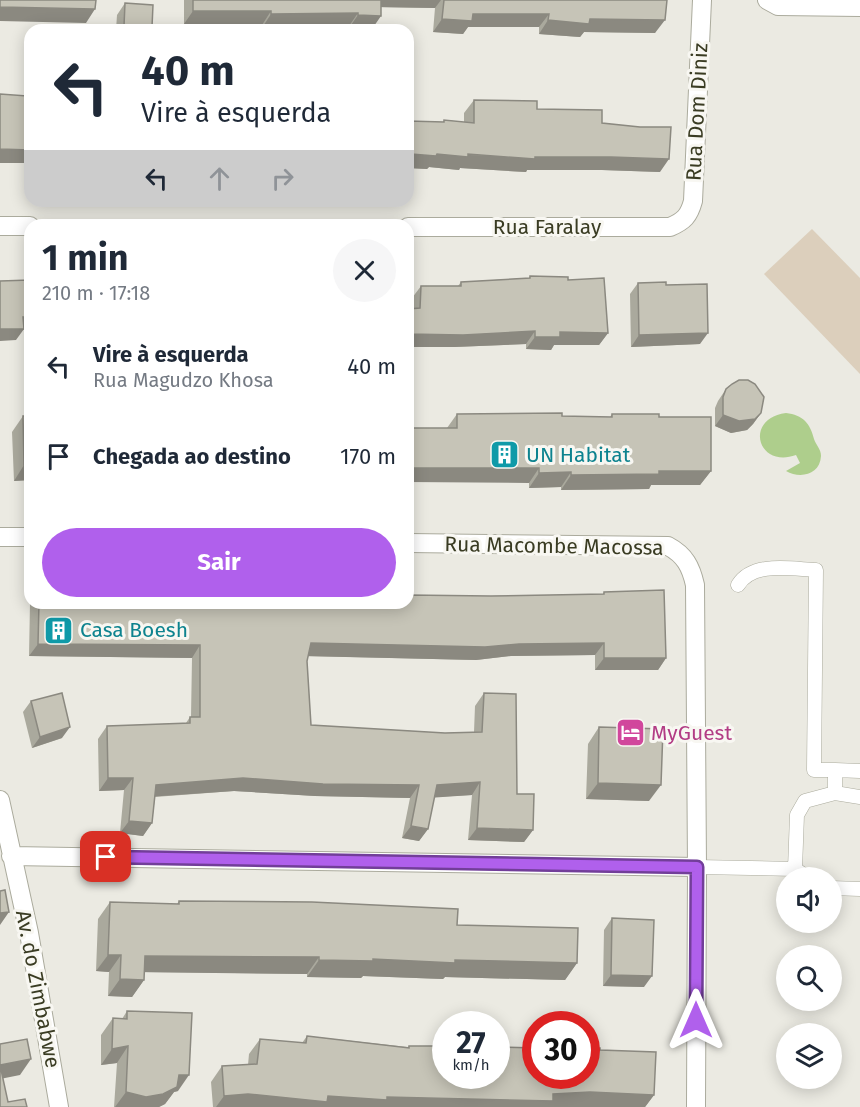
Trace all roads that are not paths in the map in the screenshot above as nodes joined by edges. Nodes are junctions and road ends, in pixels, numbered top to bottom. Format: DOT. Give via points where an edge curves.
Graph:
graph roads {
  1 [pos="702,0"];
  2 [pos="767,0"];
  3 [pos="860,7"];
  4 [pos="684,221"];
  5 [pos="0,226"];
  6 [pos="24,226"];
  7 [pos="414,227"];
  8 [pos="0,537"];
  9 [pos="24,537"];
  10 [pos="414,543"];
  11 [pos="738,585"];
  12 [pos="835,770"];
  13 [pos="860,771"];
  14 [pos="835,793"];
  15 [pos="860,797"];
  16 [pos="0,800"];
  17 [pos="11,856"];
  18 [pos="697,867"];
  19 [pos="795,867"];
  20 [pos="776,869"];
  21 [pos="842,888"];
  22 [pos="860,889"];
  23 [pos="59,1107"];
  24 [pos="696,1107"];
  1 -- 4 [label="street, Rua Dom Diniz" via="693,201"];
  2 -- 3 [label="street" via="778,6"];
  4 -- 7 [label="street, Rua Faralay" via="670,227"];
  5 -- 6 [label="street"];
  8 -- 9 [label="street"];
  10 -- 18 [label="street, Rua Macombe Macossa" via="668,546 679,552 691,568 695,585"];
  11 -- 12 [label="lane" via="743,577 764,569 816,570 814,770"];
  12 -- 13 [label="lane"];
  12 -- 14 [label="lane"];
  14 -- 15 [label="lane"];
  14 -- 19 [label="lane" via="805,801 797,814"];
  16 -- 17 [label="street, Av. do Zimbabwe"];
  17 -- 18 [label="street"];
  17 -- 23 [label="street, Av. do Zimbabwe" via="29,933"];
  18 -- 20 [label="lane"];
  18 -- 24 [label="street"];
  21 -- 22 [label="lane"];
}
